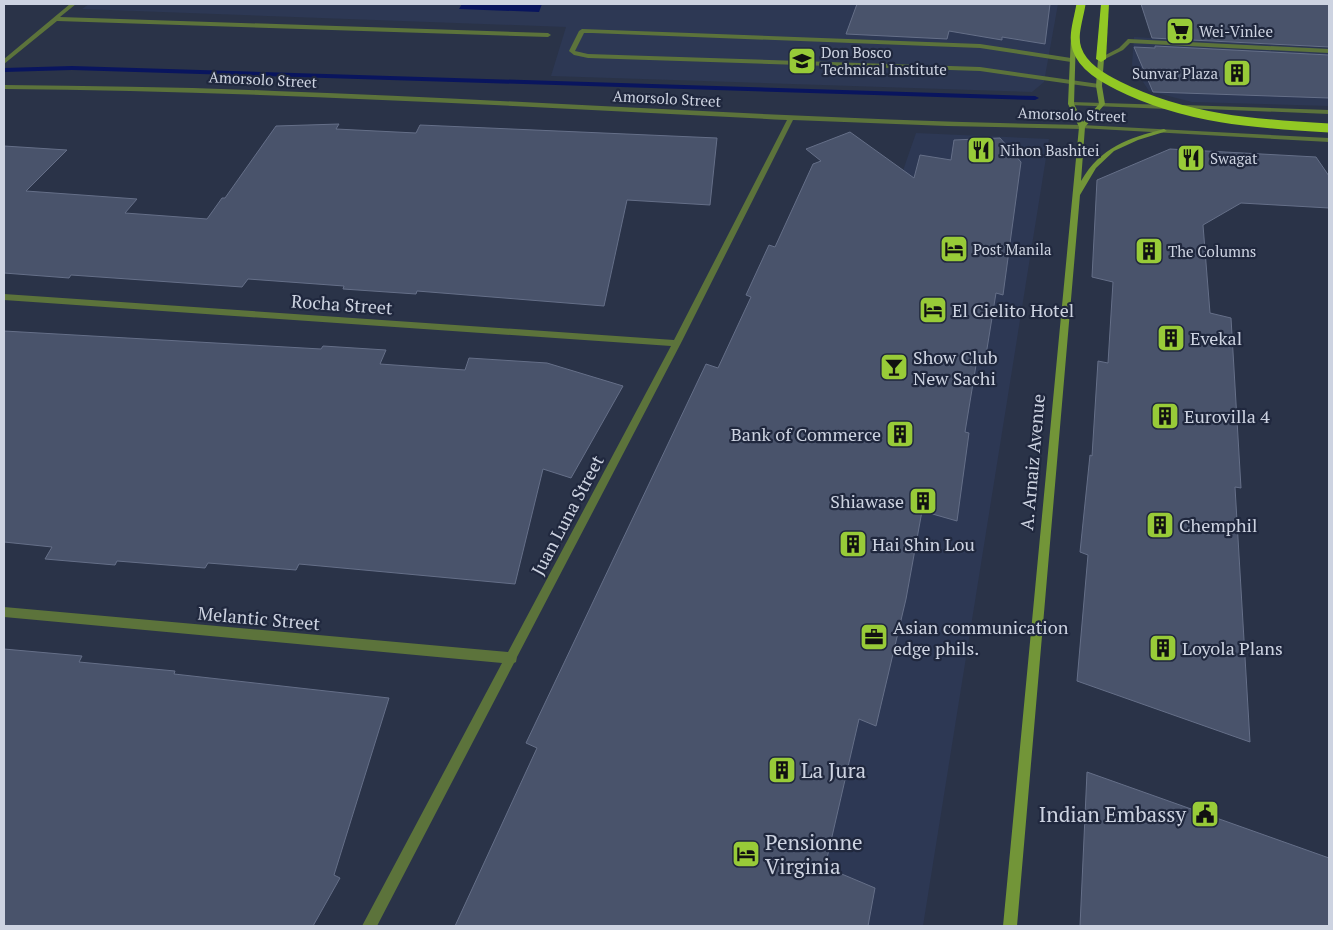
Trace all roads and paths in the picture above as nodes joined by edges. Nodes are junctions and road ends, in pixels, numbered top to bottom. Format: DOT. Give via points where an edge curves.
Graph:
graph roads {
  1 [pos="74,4"];
  2 [pos="1079,4"];
  3 [pos="1105,4"];
  4 [pos="56,19"];
  5 [pos="548,35"];
  6 [pos="1329,51"];
  7 [pos="14,53"];
  8 [pos="4,54"];
  9 [pos="1101,59"];
  10 [pos="1072,60"];
  11 [pos="4,62"];
  12 [pos="1072,82"];
  13 [pos="1099,86"];
  14 [pos="4,87"];
  15 [pos="1071,104"];
  16 [pos="1102,104"];
  17 [pos="1329,112"];
  18 [pos="791,118"];
  19 [pos="1082,127"];
  20 [pos="1329,128"];
  21 [pos="1164,131"];
  22 [pos="1329,140"];
  23 [pos="1074,203"];
  24 [pos="4,297"];
  25 [pos="678,343"];
  26 [pos="4,612"];
  27 [pos="512,658"];
  28 [pos="369,926"];
  29 [pos="1010,926"];
  1 -- 4 [label="street"];
  2 -- 10 [label="main road"];
  2 -- 20 [label="highway, bridge" via="1076,47 1080,56 1096,73 1122,88 1165,105 1210,117"];
  3 -- 9 [label="highway"];
  4 -- 5 [label="street"];
  4 -- 7 [label="street"];
  6 -- 9 [label="street" via="1128,41 1121,49"];
  7 -- 8 [label="street"];
  7 -- 11 [label="street"];
  9 -- 13 [label="main road"];
  10 -- 12 [label="main road"];
  10 -- 12 [label="street" via="980,46 592,31 582,31 572,51 588,56 980,69"];
  12 -- 13 [label="street"];
  12 -- 15 [label="main road"];
  13 -- 16 [label="main road"];
  14 -- 18 [label="street, Amorsolo Street" via="134,87"];
  15 -- 16 [label="street, Amorsolo Street"];
  15 -- 19 [label="main road"];
  16 -- 17 [label="street, Amorsolo Street"];
  16 -- 19 [label="main road"];
  18 -- 19 [label="street, Amorsolo Street"];
  18 -- 25 [label="street, Juan Luna Street"];
  19 -- 21 [label="street, Amorsolo Street"];
  19 -- 23 [label="main road, A. Arnaiz Avenue"];
  21 -- 22 [label="street, Amorsolo Street"];
  21 -- 23 [label="main road" via="1137,138 1102,155 1086,176"];
  23 -- 29 [label="main road, A. Arnaiz Avenue"];
  24 -- 25 [label="street, Rocha Street"];
  25 -- 27 [label="street, Juan Luna Street"];
  26 -- 27 [label="street, Melantic Street"];
  27 -- 28 [label="street, Juan Luna Street"];
}
